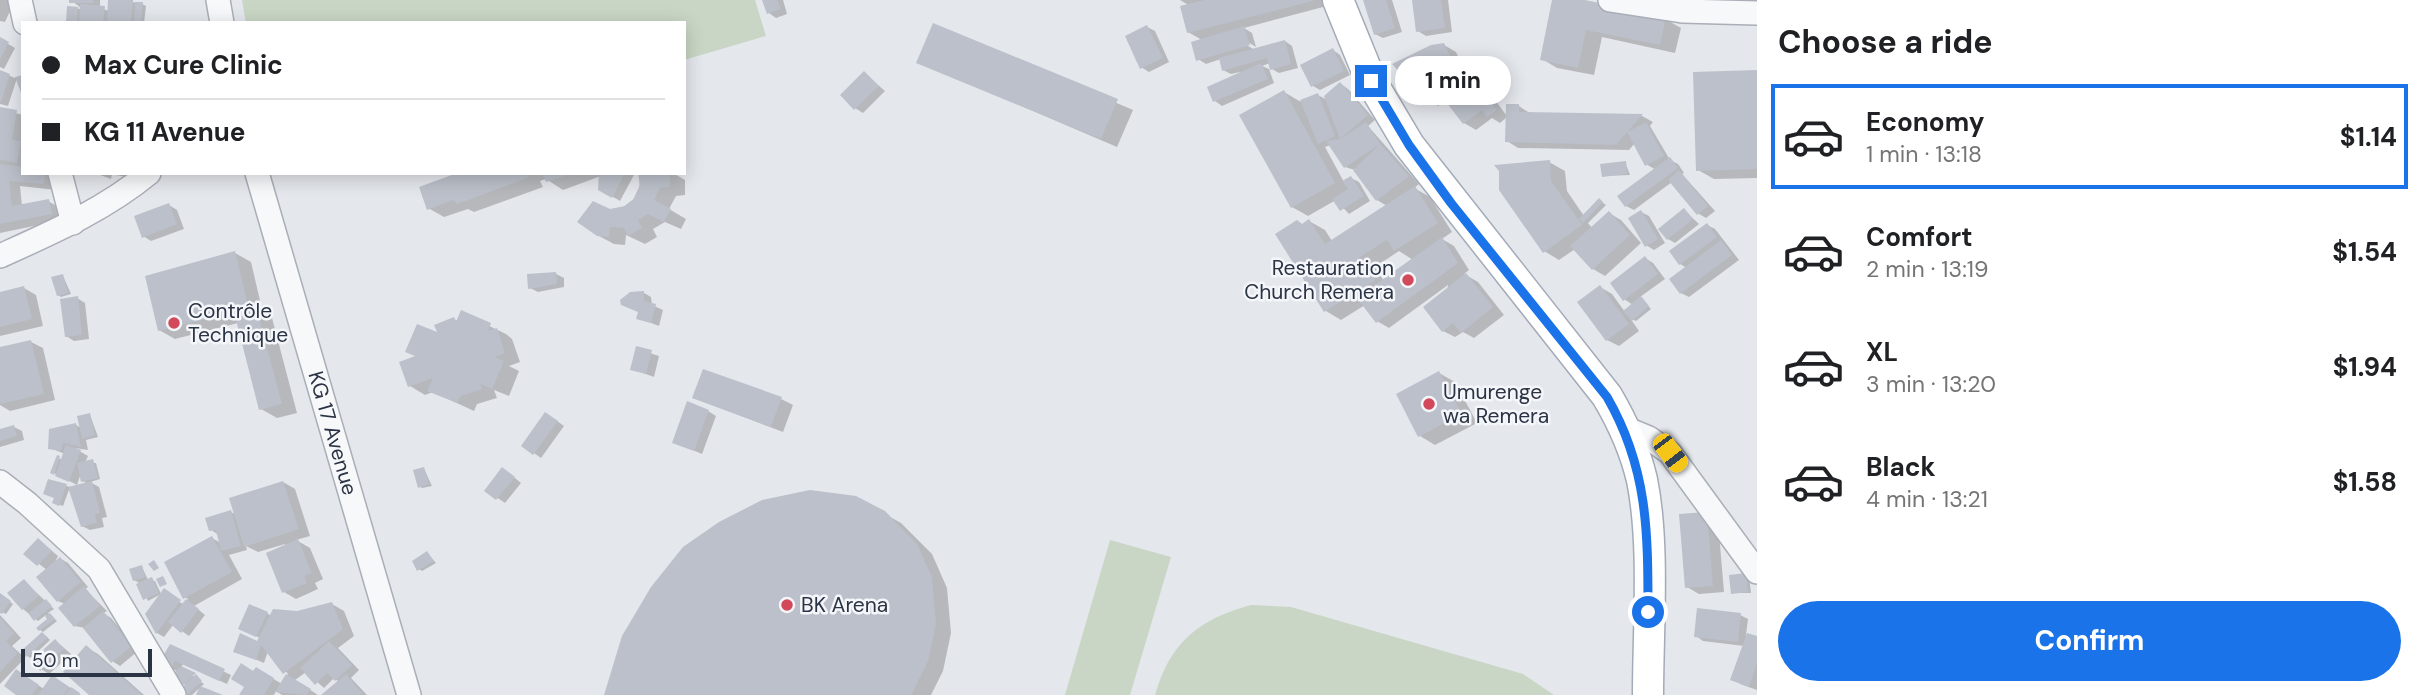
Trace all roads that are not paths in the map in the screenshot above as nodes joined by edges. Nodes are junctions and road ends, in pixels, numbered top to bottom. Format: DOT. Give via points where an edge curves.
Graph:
graph roads {
  1 [pos="20,0"];
  2 [pos="218,0"];
  3 [pos="1338,0"];
  4 [pos="1611,0"];
  5 [pos="1757,13"];
  6 [pos="24,21"];
  7 [pos="222,21"];
  8 [pos="61,175"];
  9 [pos="147,175"];
  10 [pos="258,175"];
  11 [pos="73,223"];
  12 [pos="0,256"];
  13 [pos="1625,428"];
  14 [pos="0,482"];
  15 [pos="1757,572"];
  16 [pos="174,695"];
  17 [pos="409,695"];
  18 [pos="1648,695"];
  1 -- 6 [label="street"];
  2 -- 7 [label="street"];
  3 -- 13 [label="main road" via="1371,81 1409,145 1607,397"];
  4 -- 5 [label="street" via="1682,11"];
  8 -- 11 [label="street"];
  9 -- 11 [label="street" via="117,199"];
  10 -- 17 [label="street, KG 17 Avenue"];
  11 -- 12 [label="street"];
  13 -- 15 [label="street" via="1670,453"];
  13 -- 18 [label="main road" via="1642,482 1646,522"];
  14 -- 16 [label="street" via="99,569"];
}
